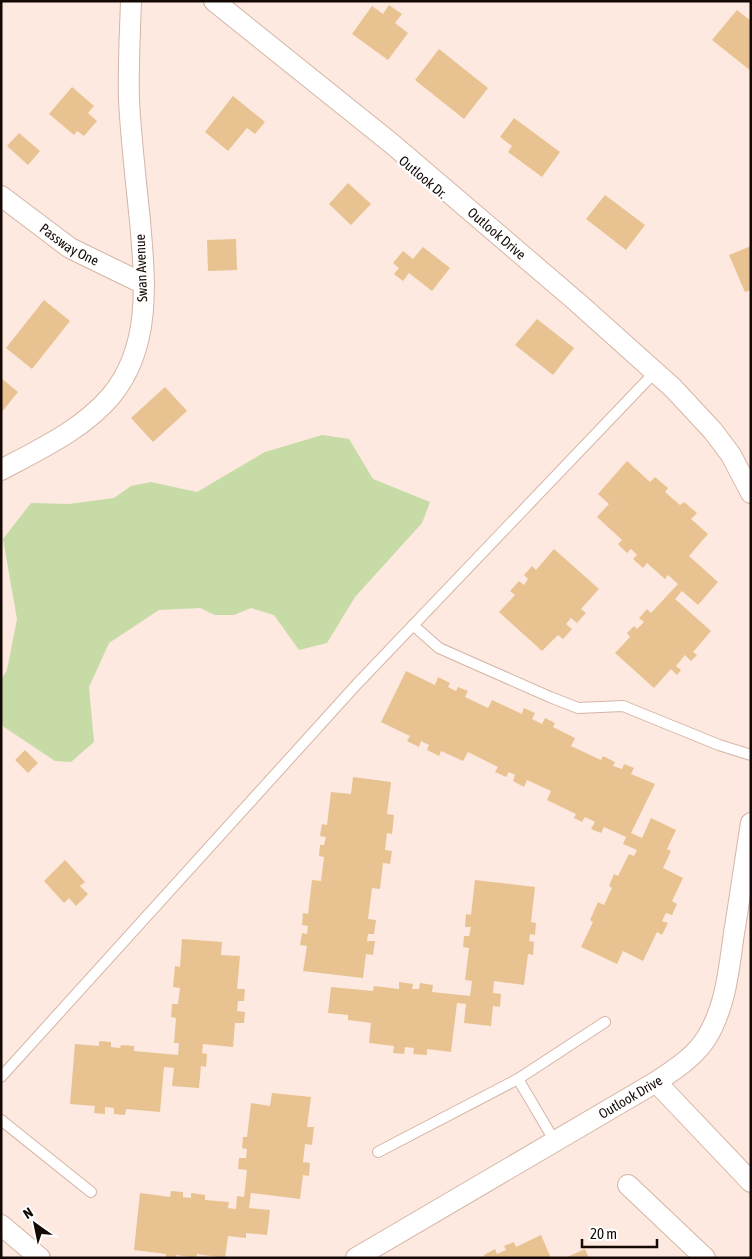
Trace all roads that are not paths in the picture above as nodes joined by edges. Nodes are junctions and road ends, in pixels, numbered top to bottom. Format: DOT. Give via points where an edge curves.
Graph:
graph roads {
  1 [pos="131,1"];
  2 [pos="214,1"];
  3 [pos="1,196"];
  4 [pos="144,284"];
  5 [pos="655,372"];
  6 [pos="1,470"];
  7 [pos="751,493"];
  8 [pos="413,626"];
  9 [pos="751,755"];
  10 [pos="751,823"];
  11 [pos="605,1022"];
  12 [pos="1,1077"];
  13 [pos="518,1079"];
  14 [pos="656,1082"];
  15 [pos="1,1120"];
  16 [pos="554,1140"];
  17 [pos="378,1152"];
  18 [pos="751,1182"];
  19 [pos="628,1185"];
  20 [pos="91,1192"];
  21 [pos="1,1225"];
  22 [pos="40,1258"];
  23 [pos="356,1258"];
  24 [pos="705,1258"];
  1 -- 4 [label="street, Swan Avenue" via="129,99"];
  2 -- 5 [label="street, Outlook Drive" via="392,143"];
  3 -- 4 [label="street, Passway One" via="70,248"];
  4 -- 6 [label="street, Swan Avenue" via="142,325 136,348 122,381 112,395 66,435"];
  5 -- 7 [label="street, Outlook Drive" via="713,431 731,454"];
  5 -- 8 [label="lane"];
  8 -- 9 [label="lane" via="439,648 578,708 623,706 719,746"];
  8 -- 12 [label="lane"];
  10 -- 14 [label="street, Outlook Drive" via="726,982 716,1021 699,1048"];
  11 -- 13 [label="lane"];
  13 -- 16 [label="lane"];
  13 -- 17 [label="lane"];
  14 -- 16 [label="street, Outlook Drive"];
  14 -- 18 [label="street"];
  15 -- 20 [label="lane"];
  16 -- 23 [label="street, Outlook Drive"];
  19 -- 24 [label="street"];
  21 -- 22 [label="street"];
}
